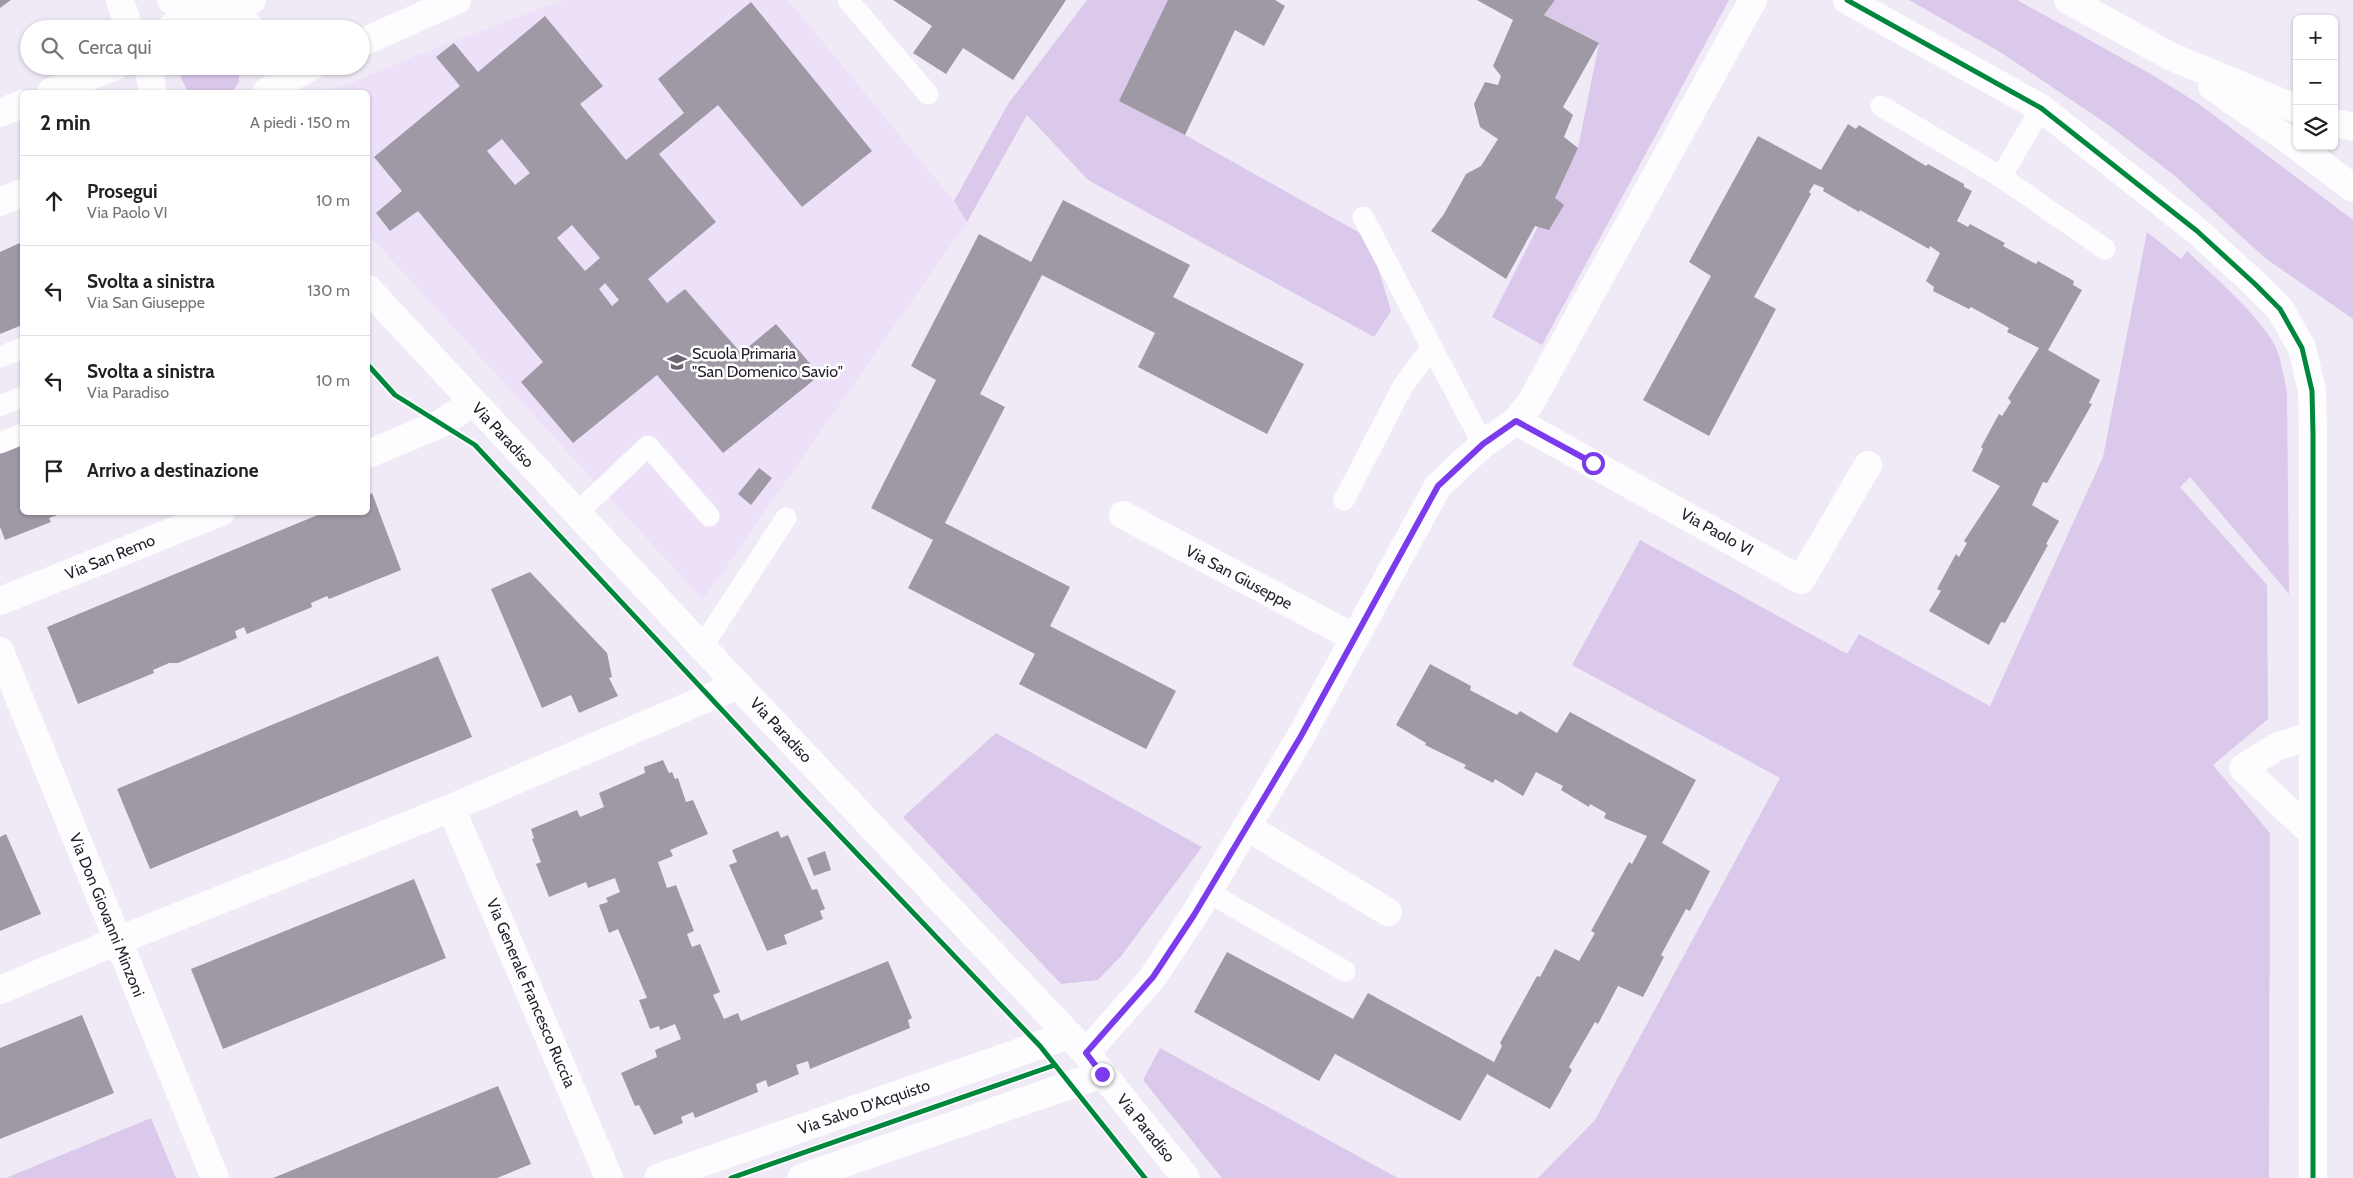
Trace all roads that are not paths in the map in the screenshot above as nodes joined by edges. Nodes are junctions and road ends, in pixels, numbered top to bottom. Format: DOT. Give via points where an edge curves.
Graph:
graph roads {
  1 [pos="120,0"];
  2 [pos="171,0"];
  3 [pos="252,0"];
  4 [pos="457,0"];
  5 [pos="848,0"];
  6 [pos="1753,0"];
  7 [pos="1847,0"];
  8 [pos="2068,0"];
  9 [pos="216,13"];
  10 [pos="126,20"];
  11 [pos="188,20"];
  12 [pos="231,20"];
  13 [pos="370,39"];
  14 [pos="2170,56"];
  15 [pos="92,75"];
  16 [pos="150,75"];
  17 [pos="288,75"];
  18 [pos="267,83"];
  19 [pos="55,90"];
  20 [pos="153,90"];
  21 [pos="928,94"];
  22 [pos="20,105"];
  23 [pos="1881,106"];
  24 [pos="2293,107"];
  25 [pos="2041,108"];
  26 [pos="0,113"];
  27 [pos="2338,124"];
  28 [pos="2353,127"];
  29 [pos="2293,143"];
  30 [pos="2302,150"];
  31 [pos="2001,177"];
  32 [pos="2353,188"];
  33 [pos="20,194"];
  34 [pos="0,202"];
  35 [pos="1364,217"];
  36 [pos="2105,249"];
  37 [pos="370,290"];
  38 [pos="1432,347"];
  39 [pos="20,349"];
  40 [pos="0,357"];
  41 [pos="20,398"];
  42 [pos="472,403"];
  43 [pos="0,406"];
  44 [pos="1516,421"];
  45 [pos="20,435"];
  46 [pos="0,443"];
  47 [pos="1483,444"];
  48 [pos="370,453"];
  49 [pos="1868,465"];
  50 [pos="1344,500"];
  51 [pos="577,513"];
  52 [pos="214,515"];
  53 [pos="709,516"];
  54 [pos="1123,516"];
  55 [pos="786,518"];
  56 [pos="0,601"];
  57 [pos="1355,638"];
  58 [pos="702,647"];
  59 [pos="0,651"];
  60 [pos="738,686"];
  61 [pos="2312,735"];
  62 [pos="452,808"];
  63 [pos="1246,827"];
  64 [pos="2312,832"];
  65 [pos="1208,892"];
  66 [pos="1388,912"];
  67 [pos="116,941"];
  68 [pos="1345,971"];
  69 [pos="0,990"];
  70 [pos="1086,1054"];
  71 [pos="215,1178"];
  72 [pos="609,1178"];
  73 [pos="658,1178"];
  74 [pos="801,1178"];
  75 [pos="1186,1178"];
  76 [pos="2313,1178"];
  1 -- 10 [label="main road"];
  2 -- 9 [label="main road"];
  3 -- 9 [label="main road"];
  4 -- 13 [label="main road"];
  5 -- 21 [label="lane"];
  6 -- 44 [label="main road" via="1564,347"];
  7 -- 25 [label="main road"];
  8 -- 14 [label="main road"];
  9 -- 11 [label="main road"];
  9 -- 12 [label="main road"];
  14 -- 24 [label="main road"];
  14 -- 29 [label="main road"];
  15 -- 19 [label="main road"];
  16 -- 20 [label="main road"];
  17 -- 18 [label="main road"];
  22 -- 26 [label="main road"];
  23 -- 31 [label="lane"];
  25 -- 31 [label="lane"];
  25 -- 61 [label="main road" via="2197,231 2256,285 2280,309 2302,348 2312,400"];
  27 -- 28 [label="main road"];
  30 -- 32 [label="main road"];
  31 -- 36 [label="lane"];
  33 -- 34 [label="main road"];
  35 -- 38 [label="lane"];
  37 -- 42 [label="main road, Via Paradiso"];
  38 -- 47 [label="lane"];
  38 -- 50 [label="lane" via="1403,386"];
  39 -- 40 [label="lane"];
  41 -- 43 [label="lane"];
  42 -- 48 [label="main road" via="440,424"];
  42 -- 51 [label="main road, Via Paradiso"];
  44 -- 47 [label="main road"];
  44 -- 49 [label="main road, Via Paolo VI" via="1801,580"];
  45 -- 46 [label="lane"];
  47 -- 57 [label="main road" via="1438,486"];
  51 -- 53 [label="lane" via="648,446"];
  51 -- 58 [label="main road, Via Paradiso"];
  52 -- 56 [label="main road, Via San Remo"];
  54 -- 57 [label="main road, Via San Giuseppe"];
  55 -- 58 [label="lane"];
  57 -- 63 [label="main road"];
  58 -- 60 [label="main road, Via Paradiso"];
  59 -- 67 [label="main road, Via Don Giovanni Minzoni"];
  60 -- 62 [label="main road"];
  60 -- 70 [label="main road, Via Paradiso"];
  61 -- 64 [label="main road"];
  61 -- 64 [label="main road" via="2276,747 2244,768"];
  62 -- 67 [label="main road"];
  62 -- 72 [label="main road, Via Generale Francesco Ruccia"];
  63 -- 65 [label="main road"];
  63 -- 66 [label="main road"];
  64 -- 76 [label="main road"];
  65 -- 68 [label="lane"];
  65 -- 70 [label="main road" via="1153,977"];
  67 -- 69 [label="main road"];
  67 -- 71 [label="main road, Via Don Giovanni Minzoni"];
  70 -- 73 [label="main road, Via Salvo D'Acquisto"];
  70 -- 74 [label="main road"];
  70 -- 75 [label="main road, Via Paradiso"];
}
